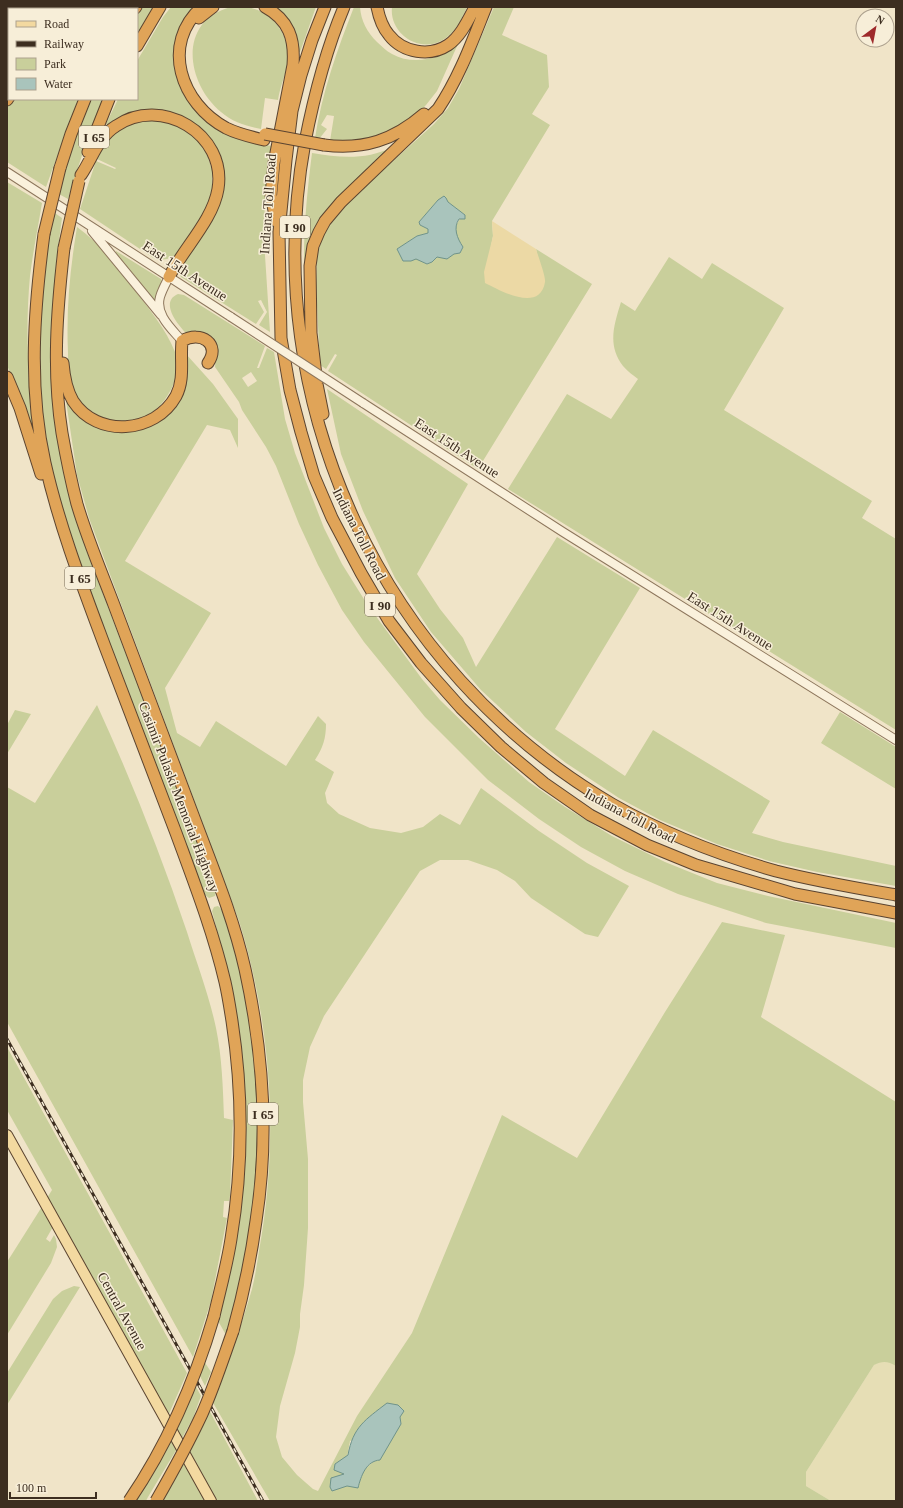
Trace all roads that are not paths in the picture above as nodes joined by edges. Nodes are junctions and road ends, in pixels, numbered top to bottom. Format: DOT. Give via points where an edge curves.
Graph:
graph roads {
  1 [pos="160,7"];
  2 [pos="202,7"];
  3 [pos="213,7"];
  4 [pos="265,7"];
  5 [pos="324,7"];
  6 [pos="344,7"];
  7 [pos="377,7"];
  8 [pos="475,7"];
  9 [pos="479,7"];
  10 [pos="486,7"];
  11 [pos="138,44"];
  12 [pos="85,100"];
  13 [pos="109,100"];
  14 [pos="425,123"];
  15 [pos="264,137"];
  16 [pos="324,147"];
  17 [pos="7,172"];
  18 [pos="80,178"];
  19 [pos="87,224"];
  20 [pos="279,232"];
  21 [pos="169,276"];
  22 [pos="161,314"];
  23 [pos="57,320"];
  24 [pos="182,341"];
  25 [pos="208,363"];
  26 [pos="7,377"];
  27 [pos="326,450"];
  28 [pos="64,533"];
  29 [pos="896,740"];
  30 [pos="896,895"];
  31 [pos="896,913"];
  32 [pos="7,1135"];
  33 [pos="129,1501"];
  34 [pos="156,1501"];
  35 [pos="211,1501"];
  1 -- 11 [label="highway"];
  2 -- 15 [label="highway" via="188,23 180,47 181,73 187,87 198,105 215,120 237,133"];
  3 -- 15 [label="highway" via="200,17 188,36 184,61 192,85 208,108 239,128"];
  4 -- 20 [label="highway" via="280,18 287,28 294,51 274,163 271,195"];
  5 -- 20 [label="highway, Indiana Toll Road / I 90" via="292,111"];
  6 -- 27 [label="highway, Indiana Toll Road / I 90" via="329,47 310,114 298,190 295,240 295,277 301,344"];
  7 -- 8 [label="highway" via="379,18 389,36 397,43 417,52 430,52 439,50 456,37"];
  9 -- 16 [label="highway" via="443,88 425,113 403,130 380,140 356,146"];
  10 -- 14 [label="highway" via="448,94"];
  12 -- 28 [label="highway, Casimir Pulaski Memorial Highway / I 65, bridge" via="60,168 44,234 35,309 34,373 39,420 45,462"];
  13 -- 18 [label="highway, Casimir Pulaski Memorial Highway / I 65"];
  14 -- 16 [label="highway" via="377,148 356,152"];
  14 -- 27 [label="highway" via="341,202 325,221 313,246 310,266 311,333 325,423"];
  15 -- 16 [label="highway"];
  17 -- 19 [label="street, East 15th Avenue"];
  18 -- 21 [label="highway" via="107,133 124,121 138,116 164,115 187,124 198,132 206,141 217,164 218,190 210,212"];
  18 -- 23 [label="highway, Casimir Pulaski Memorial Highway / I 65, bridge" via="64,248"];
  19 -- 21 [label="street, East 15th Avenue"];
  19 -- 22 [label="street"];
  20 -- 31 [label="highway, Indiana Toll Road / I 90" via="281,338 290,390 314,476 360,573 389,621 421,663 461,708 501,747 544,783 590,814 647,845 696,865 795,894"];
  21 -- 22 [label="street" via="160,298"];
  21 -- 29 [label="street, East 15th Avenue, bridge" via="563,532"];
  22 -- 24 [label="street"];
  23 -- 24 [label="highway" via="68,391 82,411 106,425 137,426 159,415 169,406 181,380"];
  23 -- 34 [label="highway, Casimir Pulaski Memorial Highway / I 65, bridge" via="58,391 62,429 77,504 225,901 243,964 253,1014 262,1098 261,1172 257,1219 233,1331 202,1414 176,1468"];
  24 -- 25 [label="highway" via="192,336 205,339 212,350"];
  26 -- 28 [label="highway" via="25,422 45,487"];
  27 -- 30 [label="highway, Indiana Toll Road / I 90" via="346,502 369,550 415,625 471,692 538,753 612,804 689,841 778,871"];
  28 -- 33 [label="highway, Casimir Pulaski Memorial Highway / I 65, bridge" via="204,906 226,983 237,1057 240,1121 238,1191 232,1233 214,1316 188,1390 158,1454"];
  32 -- 35 [label="main road, Central Avenue"];
}
